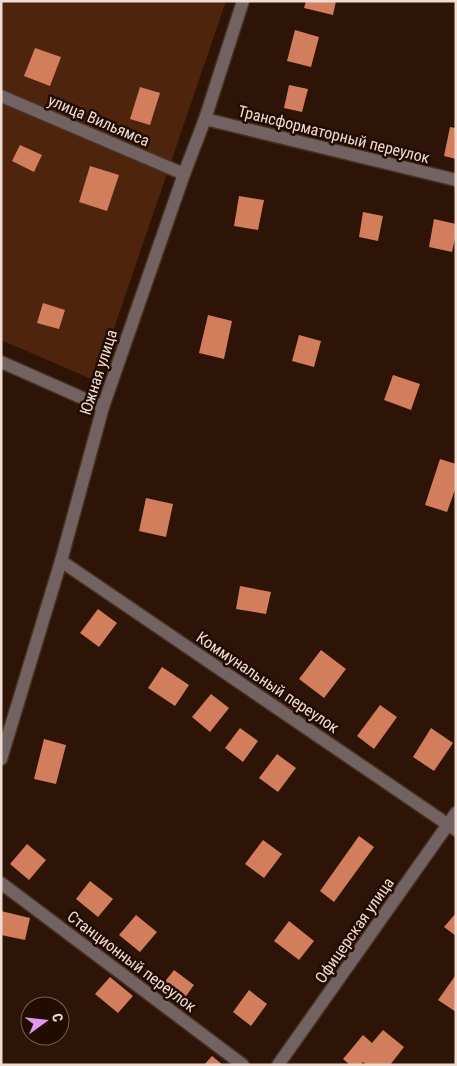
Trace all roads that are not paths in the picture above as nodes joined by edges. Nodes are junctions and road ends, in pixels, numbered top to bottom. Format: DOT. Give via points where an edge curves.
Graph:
graph roads {
  1 [pos="243,1"];
  2 [pos="1,96"];
  3 [pos="205,119"];
  4 [pos="184,174"];
  5 [pos="456,180"];
  6 [pos="1,362"];
  7 [pos="103,407"];
  8 [pos="62,561"];
  9 [pos="1,759"];
  10 [pos="456,813"];
  11 [pos="452,827"];
  12 [pos="1,883"];
  13 [pos="243,1065"];
  14 [pos="278,1065"];
  1 -- 3 [label="street, Южная улица"];
  2 -- 4 [label="street, улица Вильямса"];
  3 -- 4 [label="street, Южная улица"];
  3 -- 5 [label="street, Трансформаторный переулок"];
  4 -- 7 [label="street, Южная улица"];
  6 -- 7 [label="street"];
  7 -- 8 [label="street, Южная улица"];
  8 -- 9 [label="street, Южная улица"];
  8 -- 11 [label="street, Коммунальный переулок"];
  10 -- 11 [label="street, Офицерская улица"];
  11 -- 14 [label="street, Офицерская улица"];
  12 -- 13 [label="street, Станционный переулок"];
}
